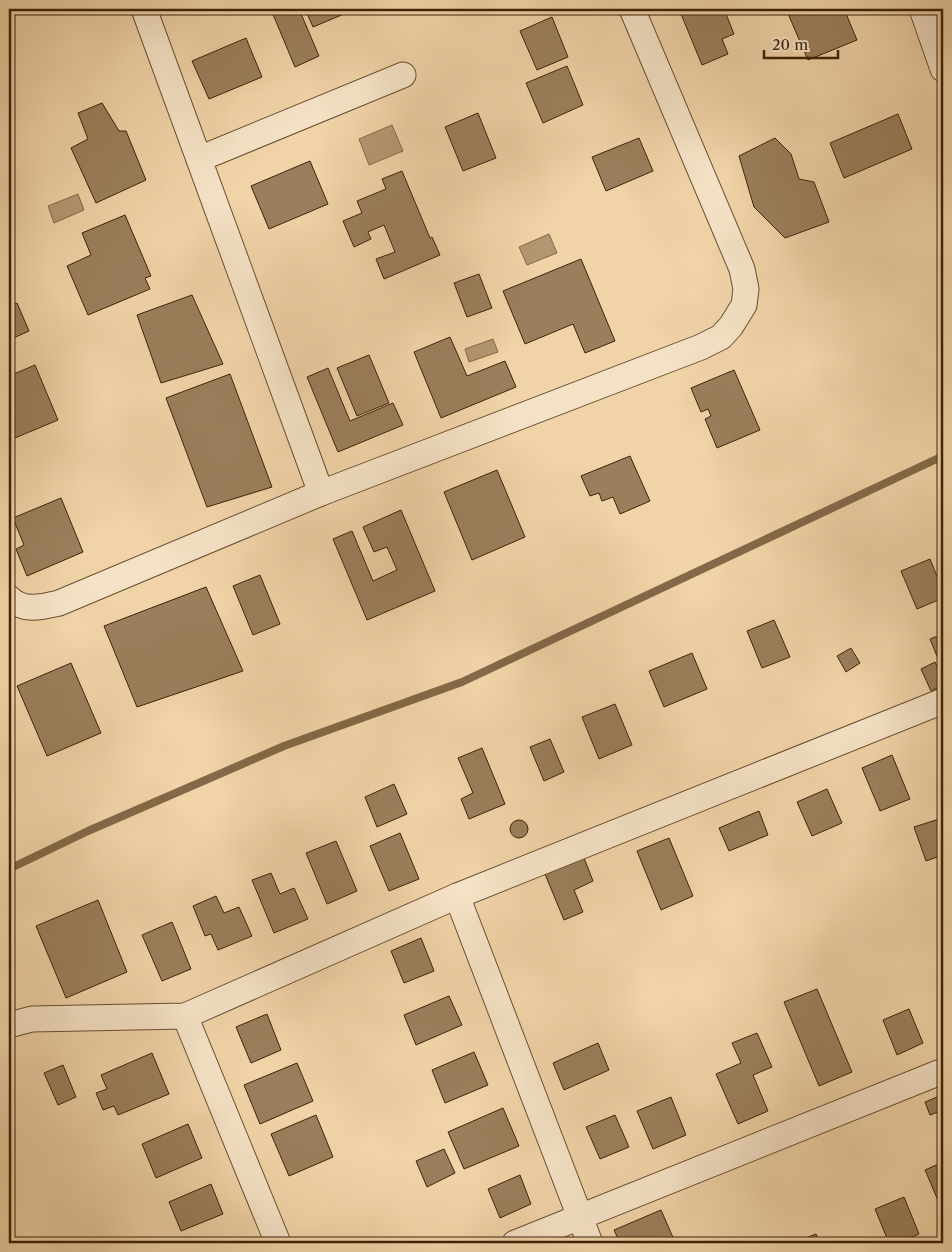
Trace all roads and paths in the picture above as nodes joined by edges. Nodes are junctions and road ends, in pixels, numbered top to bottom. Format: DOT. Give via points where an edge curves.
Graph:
graph roads {
  1 [pos="144,9"];
  2 [pos="632,9"];
  3 [pos="922,9"];
  4 [pos="943,69"];
  5 [pos="403,75"];
  6 [pos="198,159"];
  7 [pos="321,493"];
  8 [pos="9,598"];
  9 [pos="943,700"];
  10 [pos="457,896"];
  11 [pos="185,1016"];
  12 [pos="9,1025"];
  13 [pos="943,1071"];
  14 [pos="580,1217"];
  15 [pos="278,1243"];
  16 [pos="515,1243"];
  17 [pos="590,1243"];
  1 -- 6 [label="street"];
  2 -- 7 [label="street" via="742,269 746,289 744,305 731,326 721,337 701,346"];
  3 -- 4 [label="street"];
  5 -- 6 [label="street"];
  6 -- 7 [label="street"];
  7 -- 8 [label="street" via="59,602 25,607"];
  9 -- 10 [label="street"];
  10 -- 11 [label="street"];
  10 -- 14 [label="street"];
  11 -- 12 [label="street" via="32,1019"];
  11 -- 15 [label="street"];
  13 -- 14 [label="street"];
  14 -- 16 [label="street"];
  14 -- 17 [label="street"];
}
